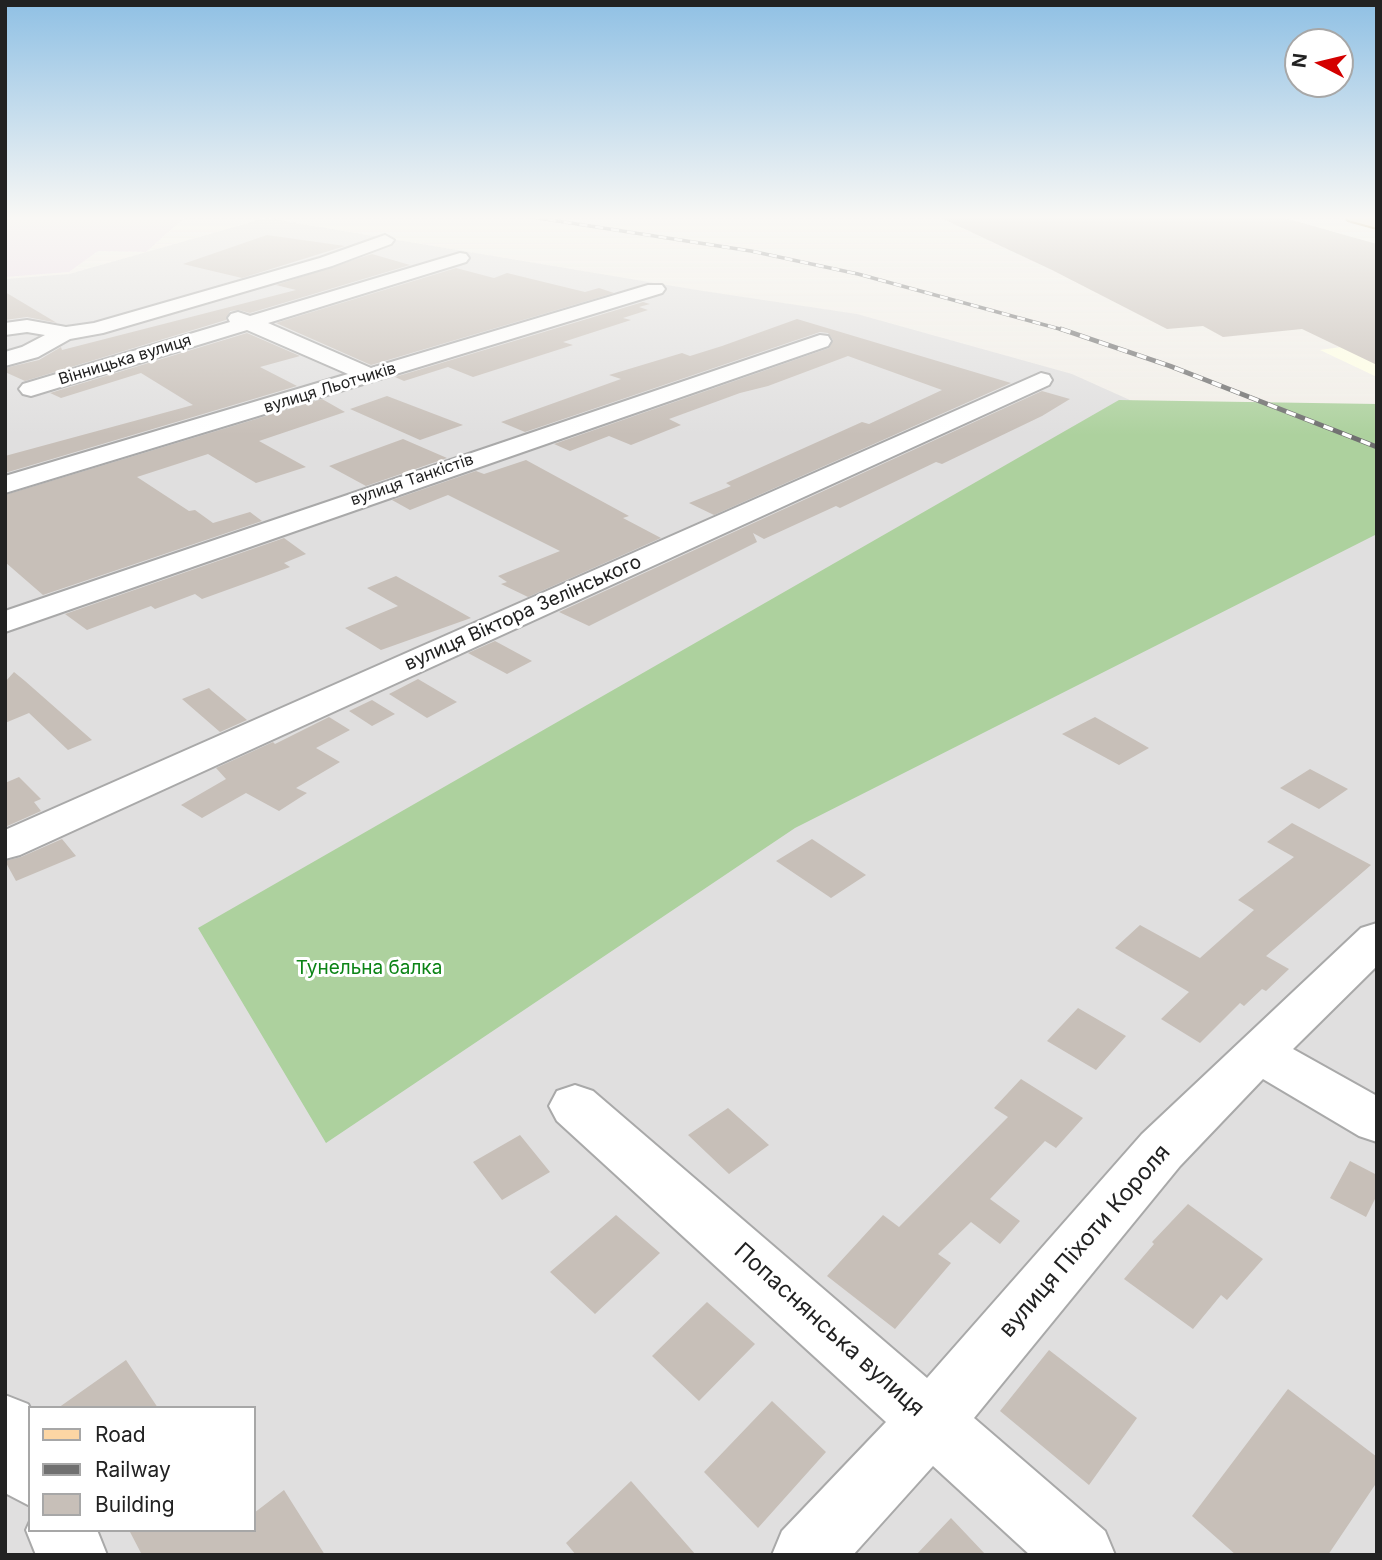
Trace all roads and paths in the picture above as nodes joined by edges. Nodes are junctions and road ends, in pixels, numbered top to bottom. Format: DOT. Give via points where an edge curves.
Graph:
graph roads {
  1 [pos="233,290"];
  2 [pos="357,290"];
  3 [pos="652,290"];
  4 [pos="196,301"];
  5 [pos="249,323"];
  6 [pos="5,329"];
  7 [pos="65,333"];
  8 [pos="820,341"];
  9 [pos="5,359"];
  10 [pos="372,376"];
  11 [pos="1041,380"];
  12 [pos="31,389"];
  13 [pos="5,485"];
  14 [pos="5,622"];
  15 [pos="5,846"];
  16 [pos="1377,939"];
  17 [pos="1258,1053"];
  18 [pos="575,1106"];
  19 [pos="1377,1121"];
  20 [pos="931,1421"];
  21 [pos="5,1427"];
  22 [pos="28,1469"];
  23 [pos="61,1532"];
  24 [pos="73,1555"];
  25 [pos="806,1555"];
  26 [pos="1081,1555"];
  1 -- 4 [label="street"];
  2 -- 5 [label="street, Вінницька вулиця"];
  3 -- 10 [label="street, вулиця Льотчиків"];
  4 -- 5 [label="street"];
  4 -- 7 [label="street"];
  5 -- 10 [label="street"];
  5 -- 12 [label="street, Вінницька вулиця"];
  6 -- 7 [label="street"];
  7 -- 9 [label="street" via="30,352"];
  8 -- 14 [label="street, вулиця Танкістів"];
  10 -- 13 [label="street, вулиця Льотчиків"];
  11 -- 15 [label="street, вулиця Віктора Зелінського"];
  16 -- 17 [label="street, вулиця Піхоти Короля"];
  17 -- 19 [label="street"];
  17 -- 20 [label="street, вулиця Піхоти Короля" via="1161,1150"];
  18 -- 20 [label="street, Попаснянська вулиця"];
  20 -- 25 [label="street, вулиця Піхоти Короля"];
  20 -- 26 [label="street, Попаснянська вулиця"];
  21 -- 22 [label="street"];
  23 -- 24 [label="street"];
}
